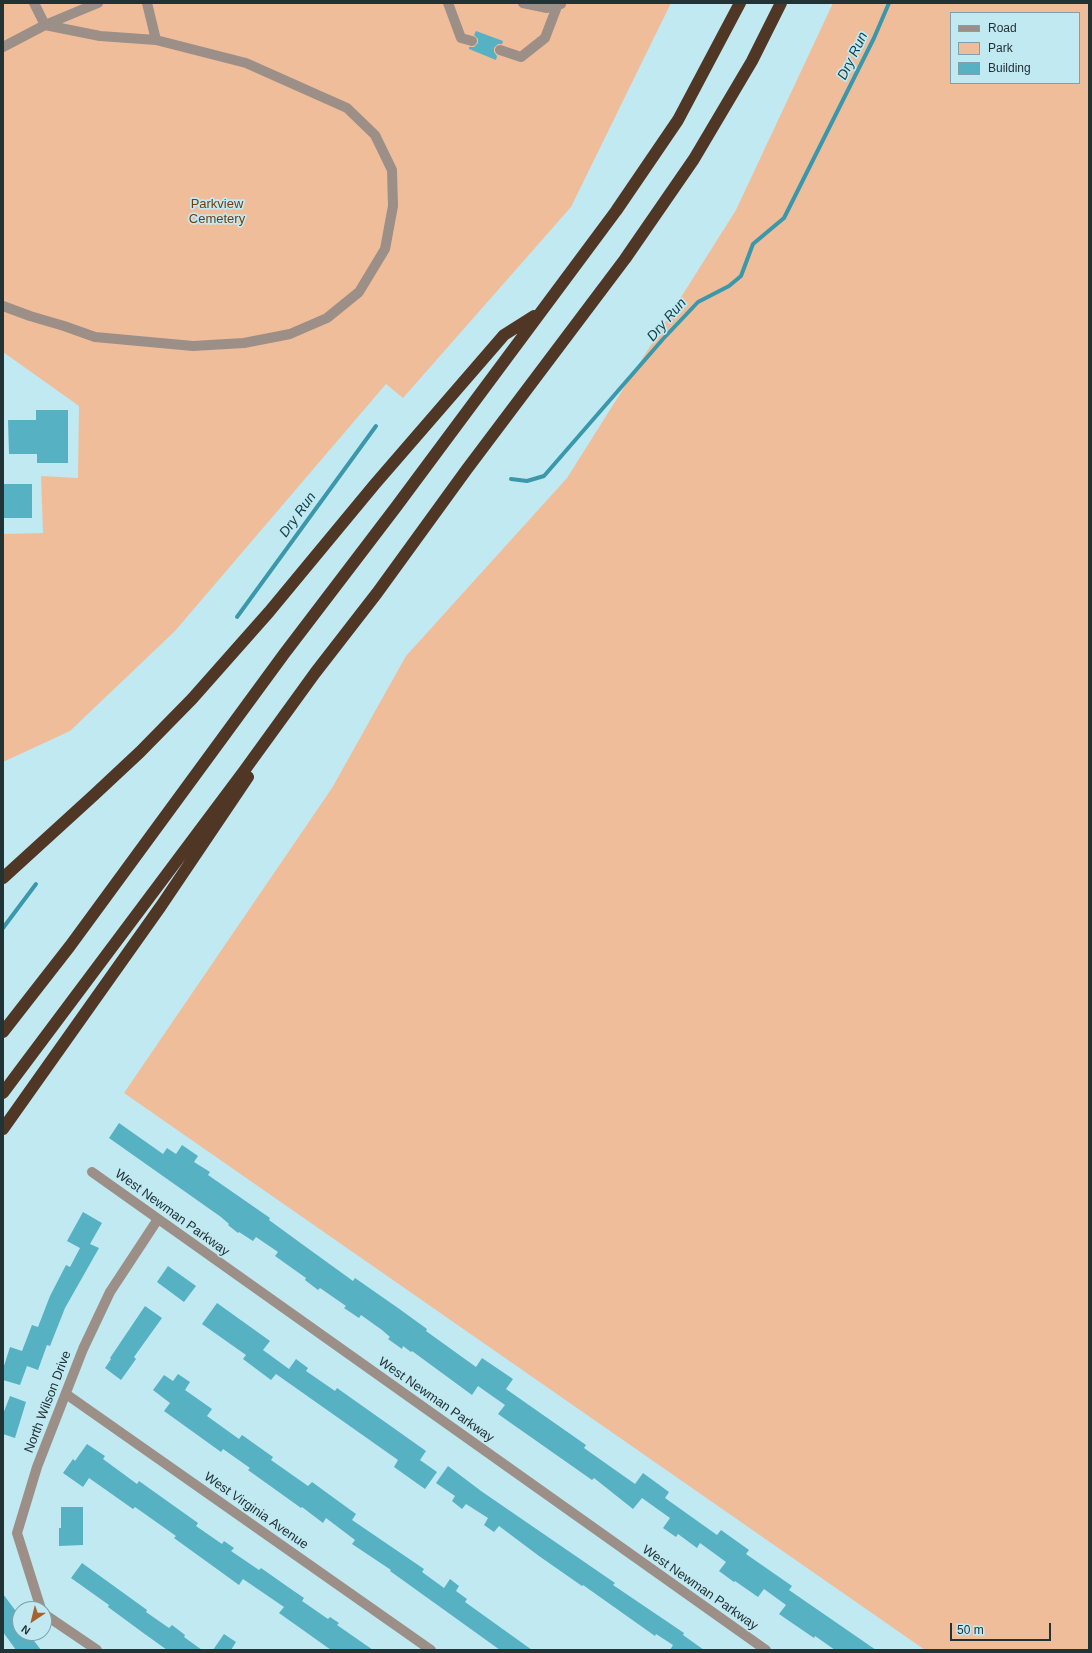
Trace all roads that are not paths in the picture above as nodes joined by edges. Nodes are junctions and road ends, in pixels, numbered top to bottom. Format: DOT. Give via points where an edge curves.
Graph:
graph roads {
  1 [pos="34,3"];
  2 [pos="98,3"];
  3 [pos="147,3"];
  4 [pos="448,3"];
  5 [pos="523,3"];
  6 [pos="740,3"];
  7 [pos="781,3"];
  8 [pos="560,4"];
  9 [pos="45,25"];
  10 [pos="156,40"];
  11 [pos="472,40"];
  12 [pos="3,47"];
  13 [pos="500,50"];
  14 [pos="3,306"];
  15 [pos="540,312"];
  16 [pos="376,593"];
  17 [pos="3,878"];
  18 [pos="3,1032"];
  19 [pos="3,1093"];
  20 [pos="3,1129"];
  21 [pos="92,1172"];
  22 [pos="158,1219"];
  23 [pos="66,1394"];
  24 [pos="38,1601"];
  25 [pos="52,1619"];
  26 [pos="97,1650"];
  27 [pos="431,1650"];
  28 [pos="766,1650"];
  1 -- 9 [label="street"];
  2 -- 9 [label="street"];
  3 -- 10 [label="street"];
  4 -- 11 [label="street" via="462,38"];
  5 -- 8 [label="street" via="547,8"];
  6 -- 15 [label="highway" via="678,120 616,211"];
  7 -- 16 [label="highway" via="752,61 694,159 651,222"];
  8 -- 13 [label="street" via="545,38 521,57"];
  9 -- 10 [label="street" via="100,36"];
  9 -- 12 [label="street"];
  10 -- 14 [label="street" via="246,63 347,108 375,135 392,170 393,206 385,249 359,292 327,318 290,334 244,343 193,346 95,337"];
  15 -- 17 [label="highway" via="504,335 192,699 145,747"];
  15 -- 18 [label="highway" via="70,946"];
  16 -- 19 [label="highway"];
  16 -- 20 [label="highway" via="309,687 157,913"];
  21 -- 22 [label="street, West Newman Parkway"];
  22 -- 23 [label="street, North Wilson Drive" via="110,1292 83,1349"];
  22 -- 28 [label="street, West Newman Parkway"];
  23 -- 24 [label="street, North Wilson Drive" via="37,1467 17,1533"];
  23 -- 27 [label="street, West Virginia Avenue"];
  25 -- 26 [label="street"];
}
